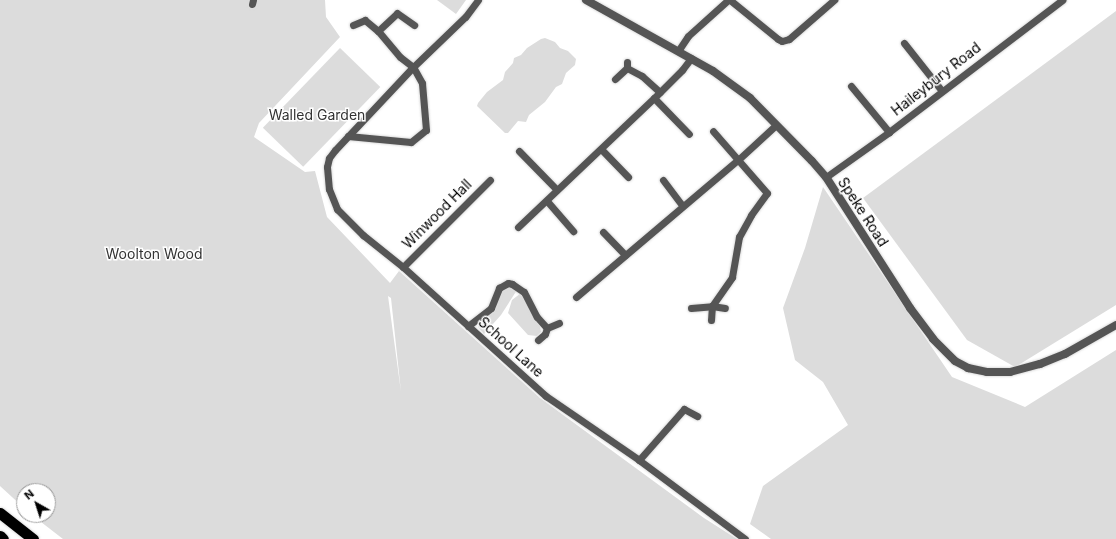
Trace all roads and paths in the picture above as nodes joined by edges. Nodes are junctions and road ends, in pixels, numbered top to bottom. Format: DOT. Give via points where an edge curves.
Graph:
graph roads {
  1 [pos="478,0"];
  2 [pos="586,0"];
  3 [pos="729,0"];
  4 [pos="834,0"];
  5 [pos="1062,0"];
  6 [pos="353,25"];
  7 [pos="414,25"];
  8 [pos="378,31"];
  9 [pos="904,44"];
  10 [pos="678,51"];
  11 [pos="691,58"];
  12 [pos="413,67"];
  13 [pos="615,79"];
  14 [pos="851,86"];
  15 [pos="942,91"];
  16 [pos="660,92"];
  17 [pos="654,98"];
  18 [pos="776,124"];
  19 [pos="713,131"];
  20 [pos="890,132"];
  21 [pos="689,134"];
  22 [pos="348,136"];
  23 [pos="601,149"];
  24 [pos="519,151"];
  25 [pos="739,159"];
  26 [pos="628,177"];
  27 [pos="826,178"];
  28 [pos="490,180"];
  29 [pos="663,180"];
  30 [pos="557,190"];
  31 [pos="547,201"];
  32 [pos="682,205"];
  33 [pos="518,227"];
  34 [pos="573,230"];
  35 [pos="603,232"];
  36 [pos="624,255"];
  37 [pos="403,267"];
  38 [pos="576,297"];
  39 [pos="712,306"];
  40 [pos="691,308"];
  41 [pos="725,308"];
  42 [pos="711,320"];
  43 [pos="559,323"];
  44 [pos="1116,324"];
  45 [pos="468,326"];
  46 [pos="547,328"];
  47 [pos="538,340"];
  48 [pos="698,416"];
  49 [pos="639,460"];
  50 [pos="0,513"];
  51 [pos="0,536"];
  52 [pos="3,539"];
  53 [pos="33,539"];
  54 [pos="745,539"];
  1 -- 12 [label="street, School Lane" via="465,18"];
  2 -- 10 [label="street, Speke Road"];
  3 -- 4 [label="street" via="782,41 789,39"];
  3 -- 10 [label="street" via="688,36"];
  5 -- 15 [label="street, Haileybury Road"];
  6 -- 8 [label="street" via="365,20"];
  7 -- 8 [label="street" via="397,13"];
  8 -- 12 [label="street" via="400,57"];
  9 -- 15 [label="street"];
  10 -- 11 [label="street, Speke Road"];
  11 -- 16 [label="street"];
  11 -- 18 [label="street, Speke Road" via="732,84"];
  12 -- 22 [label="street, School Lane"];
  12 -- 22 [label="street" via="422,83 426,130 411,142"];
  13 -- 16 [label="street" via="627,65"];
  14 -- 20 [label="street"];
  15 -- 20 [label="street, Haileybury Road"];
  16 -- 17 [label="street"];
  17 -- 21 [label="street"];
  17 -- 23 [label="street"];
  18 -- 25 [label="street"];
  18 -- 27 [label="street, Speke Road"];
  19 -- 25 [label="street"];
  20 -- 27 [label="street, Haileybury Road"];
  22 -- 37 [label="street, School Lane" via="329,158 329,189 337,208 363,235"];
  23 -- 26 [label="street"];
  23 -- 30 [label="street"];
  24 -- 30 [label="street"];
  25 -- 32 [label="street"];
  25 -- 39 [label="street" via="767,193 739,237 732,277"];
  27 -- 44 [label="street, Speke Road" via="933,339 955,361 968,368 987,372 1010,372 1040,364 1066,354"];
  28 -- 37 [label="street, Winwood Hall"];
  29 -- 32 [label="street"];
  30 -- 31 [label="street"];
  31 -- 33 [label="street"];
  31 -- 34 [label="street"];
  32 -- 36 [label="street"];
  35 -- 36 [label="street"];
  36 -- 38 [label="street"];
  37 -- 45 [label="street, School Lane"];
  39 -- 40 [label="street"];
  39 -- 41 [label="street"];
  39 -- 42 [label="street"];
  43 -- 46 [label="street"];
  45 -- 46 [label="street" via="491,308 499,288 508,283 524,292 537,317"];
  45 -- 49 [label="street, School Lane" via="546,396"];
  46 -- 47 [label="street"];
  48 -- 49 [label="street" via="684,410"];
  49 -- 54 [label="street, School Lane"];
  50 -- 53 [label="highway"];
  51 -- 52 [label="highway"];
}
